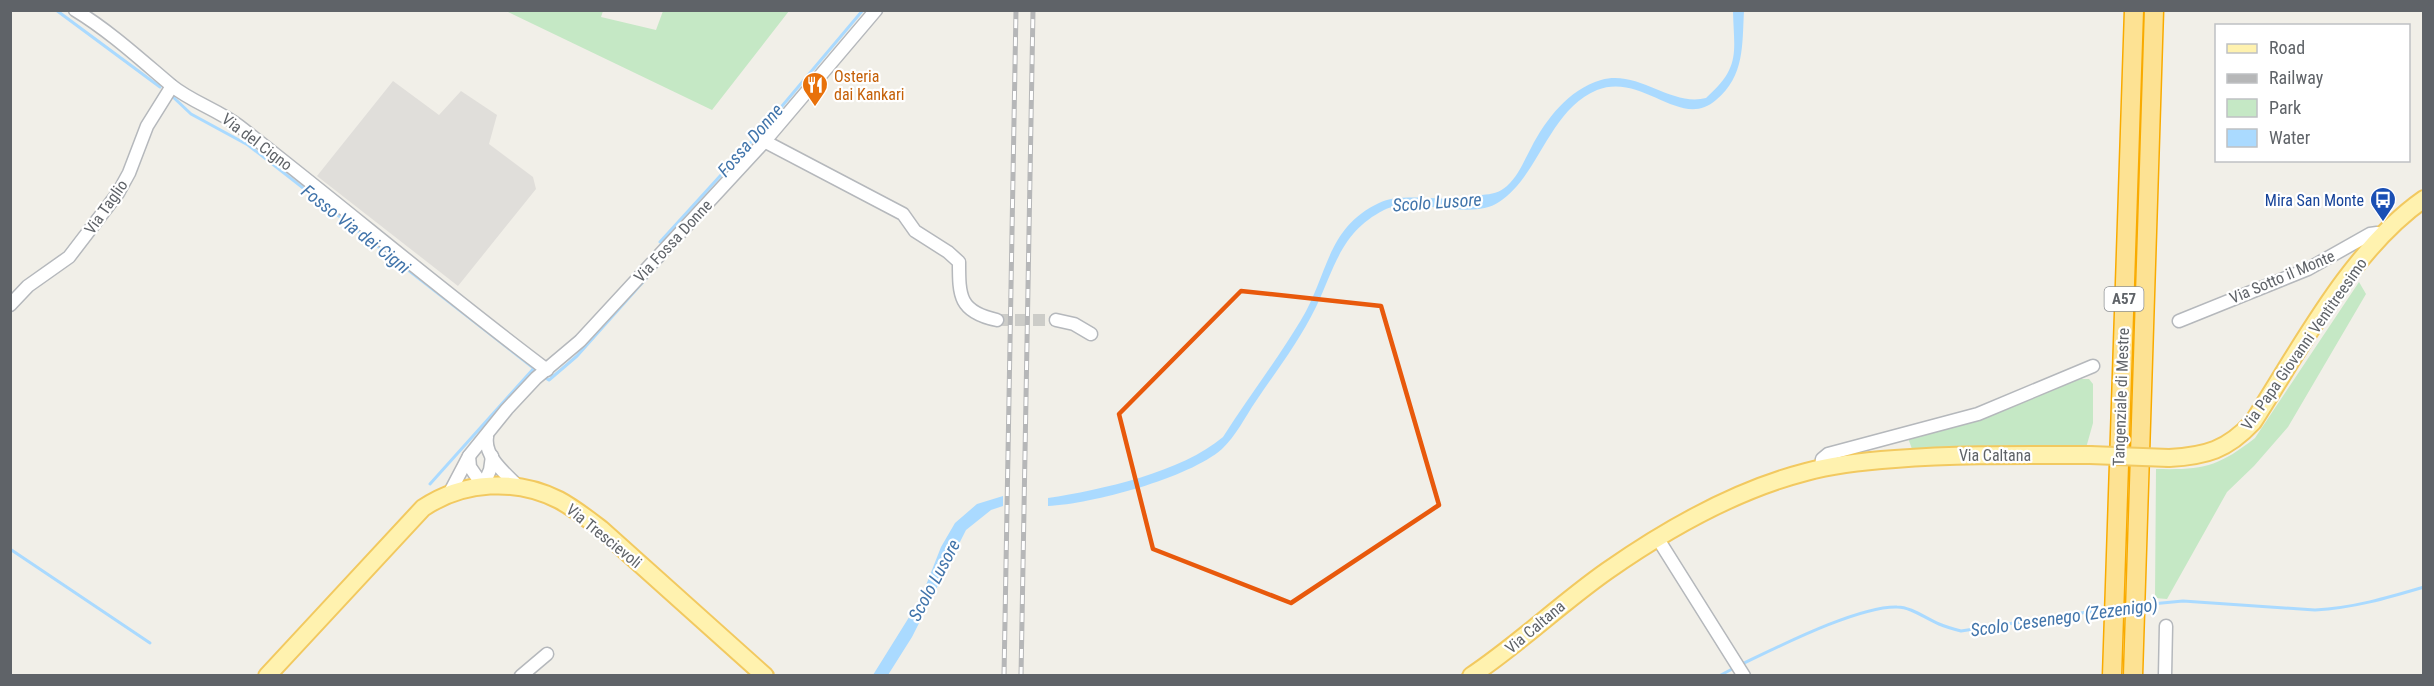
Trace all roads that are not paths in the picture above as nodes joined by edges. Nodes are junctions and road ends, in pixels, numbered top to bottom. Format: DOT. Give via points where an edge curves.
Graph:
graph roads {
  1 [pos="75,10"];
  2 [pos="876,10"];
  3 [pos="2134,10"];
  4 [pos="2154,10"];
  5 [pos="172,86"];
  6 [pos="764,141"];
  7 [pos="2424,199"];
  8 [pos="2381,236"];
  9 [pos="10,305"];
  10 [pos="997,320"];
  11 [pos="1056,320"];
  12 [pos="2180,321"];
  13 [pos="1091,334"];
  14 [pos="2093,366"];
  15 [pos="546,370"];
  16 [pos="487,437"];
  17 [pos="469,456"];
  18 [pos="492,456"];
  19 [pos="2169,458"];
  20 [pos="1821,468"];
  21 [pos="483,486"];
  22 [pos="519,487"];
  23 [pos="449,494"];
  24 [pos="1658,538"];
  25 [pos="2166,626"];
  26 [pos="547,654"];
  27 [pos="1743,673"];
  28 [pos="267,675"];
  29 [pos="521,675"];
  30 [pos="765,675"];
  31 [pos="1471,675"];
  32 [pos="2112,675"];
  33 [pos="2133,675"];
  34 [pos="2165,675"];
  1 -- 5 [label="street, Via del Cigno"];
  2 -- 6 [label="street, Via Fossa Donne"];
  3 -- 32 [label="highway, Tangenziale di Mestre / A57"];
  4 -- 33 [label="highway, Tangenziale di Mestre / A57"];
  5 -- 9 [label="street, Via Taglio" via="147,126 118,194 69,257 28,286"];
  5 -- 15 [label="street, Via del Cigno" via="237,124"];
  6 -- 10 [label="street" via="903,214 915,231 959,262 964,305 979,316"];
  6 -- 15 [label="street, Via Fossa Donne" via="580,341"];
  7 -- 8 [label="main road, Via Papa Giovanni Ventitreesimo"];
  8 -- 12 [label="street, Via Sotto il Monte" via="2370,234 2308,269"];
  8 -- 19 [label="main road, Via Papa Giovanni Ventitreesimo" via="2333,297 2253,422 2239,437 2221,449"];
  11 -- 13 [label="street"];
  14 -- 20 [label="street, Via Caltana" via="1989,411 1828,454 1822,459"];
  15 -- 16 [label="street, Via Fossa Donne" via="507,409"];
  16 -- 17 [label="street, Via Fossa Donne"];
  16 -- 18 [label="street" via="486,445"];
  17 -- 21 [label="street" via="470,467"];
  17 -- 23 [label="street, Via Fossa Donne"];
  18 -- 21 [label="street"];
  18 -- 22 [label="street"];
  19 -- 20 [label="main road, Via Caltana, bridge" via="1954,454"];
  20 -- 24 [label="main road, Via Caltana" via="1742,494"];
  21 -- 22 [label="main road, Via Trescievoli"];
  21 -- 23 [label="main road, Via Trescievoli"];
  22 -- 30 [label="main road, Via Trescievoli" via="559,500 601,529"];
  23 -- 28 [label="main road, Via Trescievoli" via="413,517"];
  24 -- 27 [label="street"];
  24 -- 31 [label="main road, Via Caltana" via="1600,576"];
  25 -- 34 [label="street"];
  26 -- 29 [label="street"];
}
